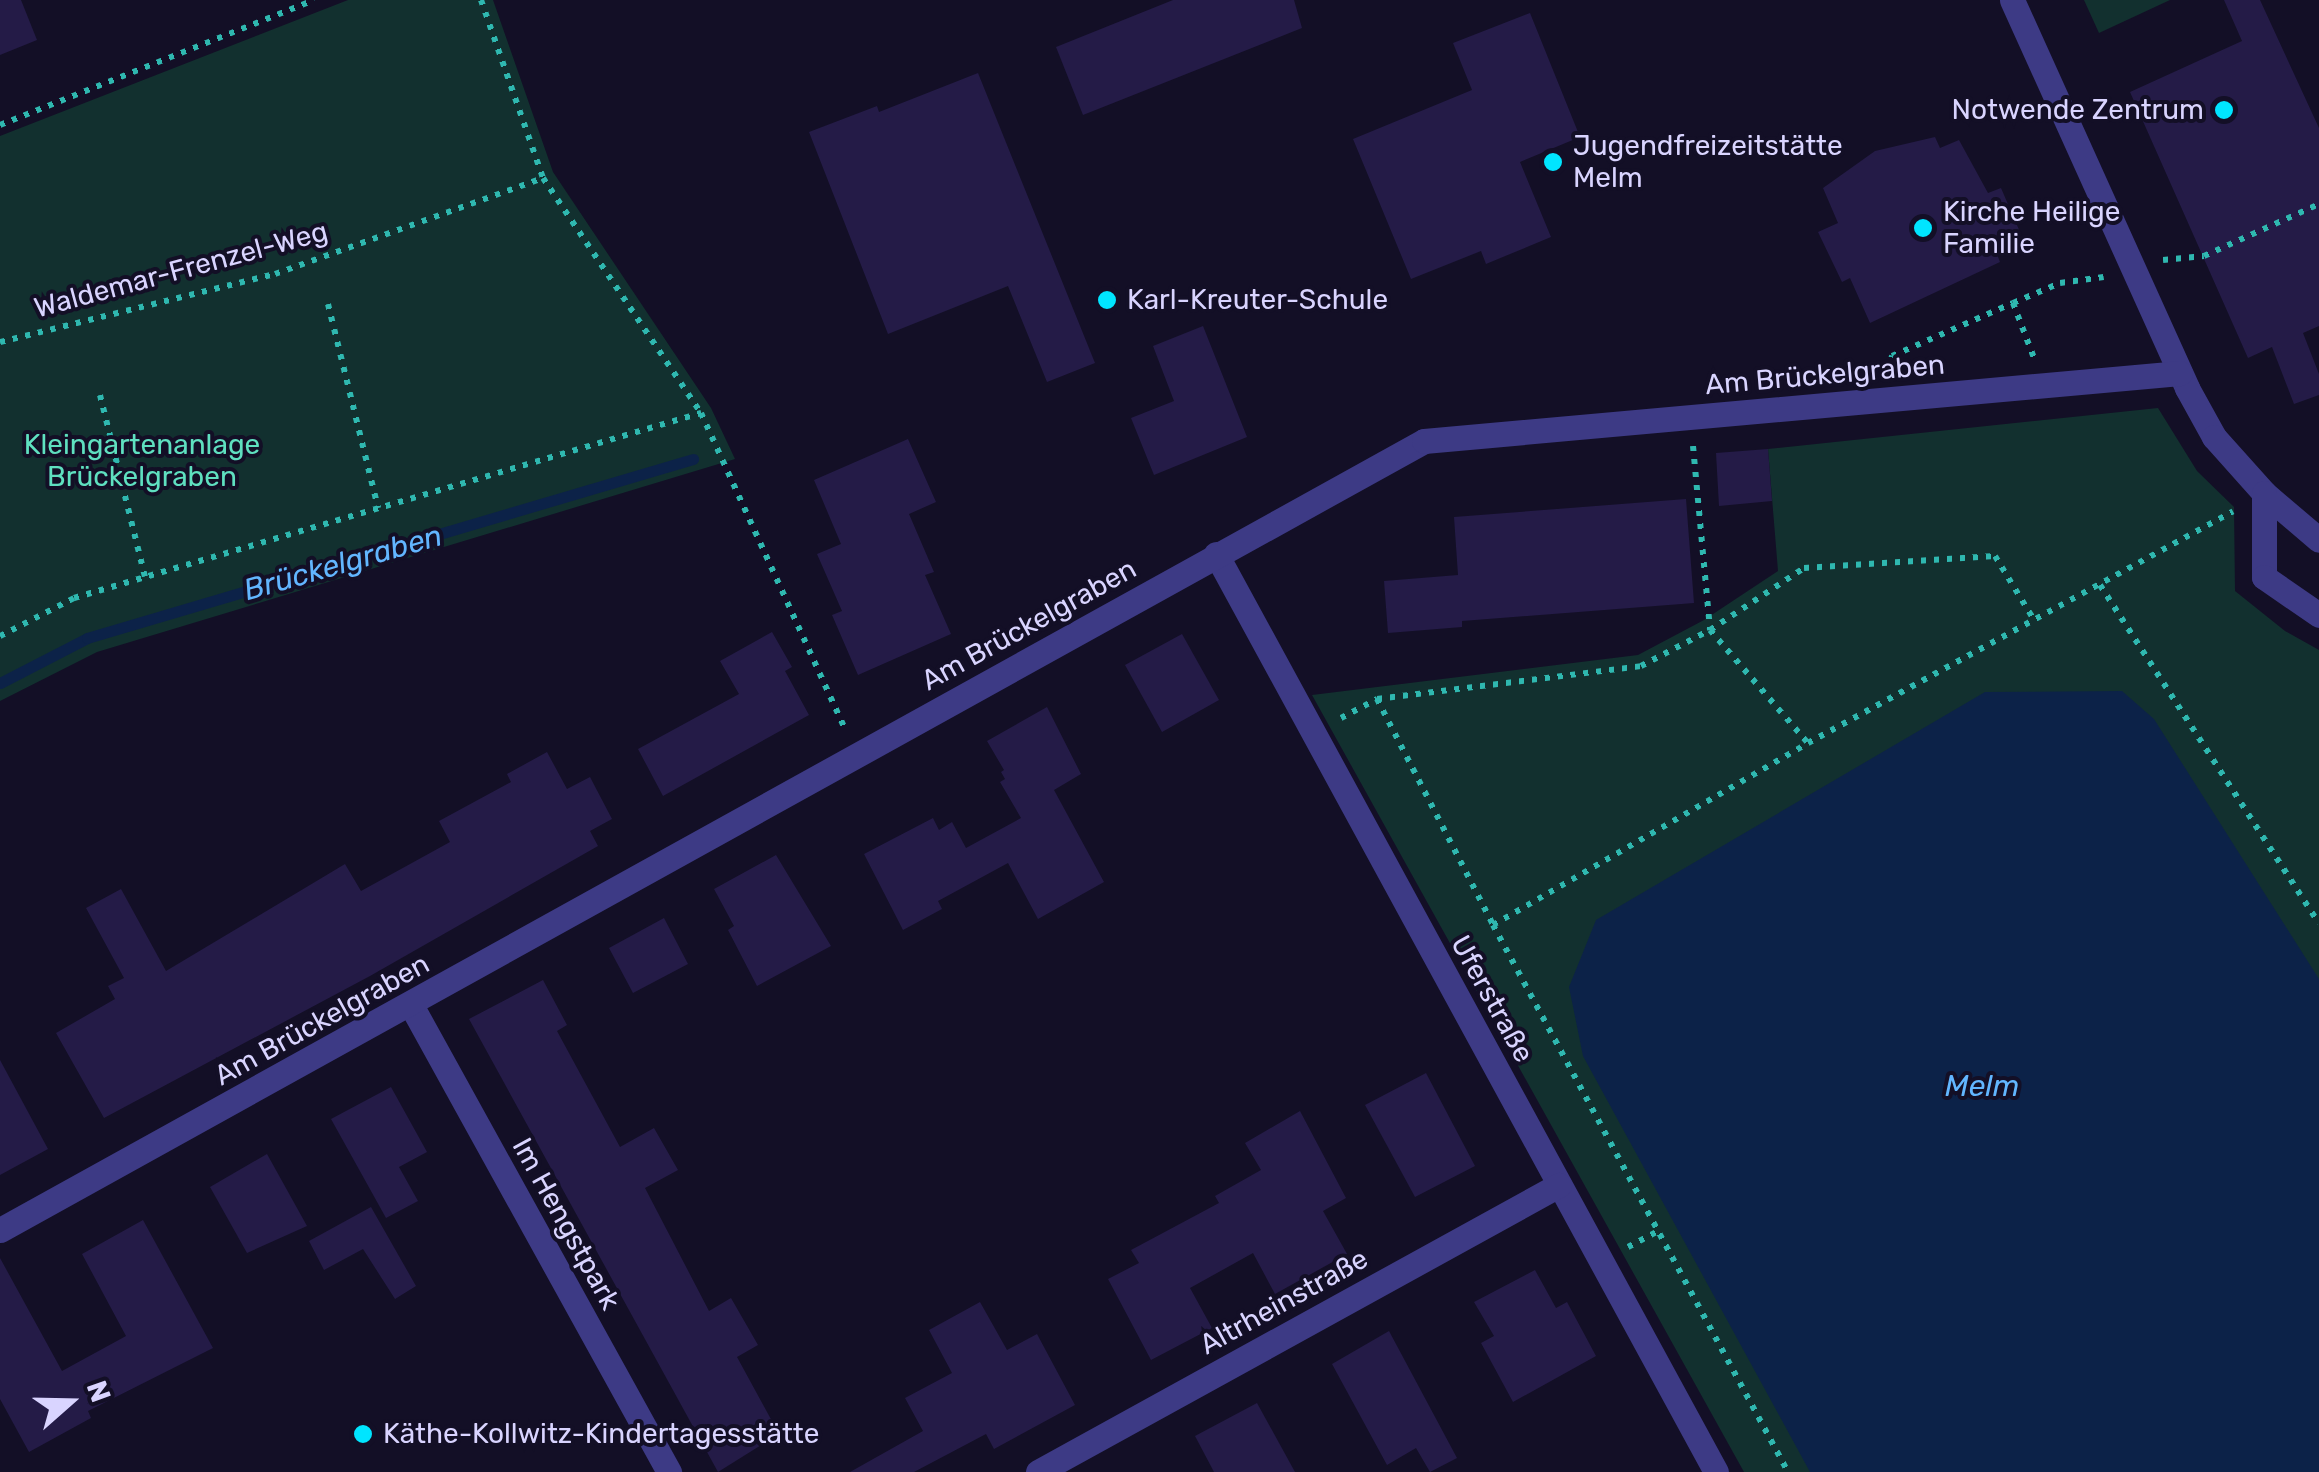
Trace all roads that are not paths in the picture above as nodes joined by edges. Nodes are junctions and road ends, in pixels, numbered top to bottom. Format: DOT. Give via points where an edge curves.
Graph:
graph roads {
  1 [pos="2012,0"];
  2 [pos="2180,373"];
  3 [pos="2264,493"];
  4 [pos="2319,540"];
  5 [pos="1216,554"];
  6 [pos="2319,615"];
  7 [pos="412,1005"];
  8 [pos="1560,1185"];
  9 [pos="0,1230"];
  10 [pos="669,1472"];
  11 [pos="1038,1472"];
  12 [pos="1716,1472"];
  1 -- 2 [label="street"];
  2 -- 3 [label="street" via="2214,436"];
  2 -- 5 [label="street, Am Brückelgraben" via="1424,442"];
  3 -- 4 [label="street"];
  3 -- 6 [label="street" via="2264,577"];
  5 -- 7 [label="street, Am Brückelgraben"];
  5 -- 8 [label="street, Uferstraße"];
  7 -- 9 [label="street, Am Brückelgraben"];
  7 -- 10 [label="street, Im Hengstpark"];
  8 -- 11 [label="street, Altrheinstraße"];
  8 -- 12 [label="street, Uferstraße"];
}
